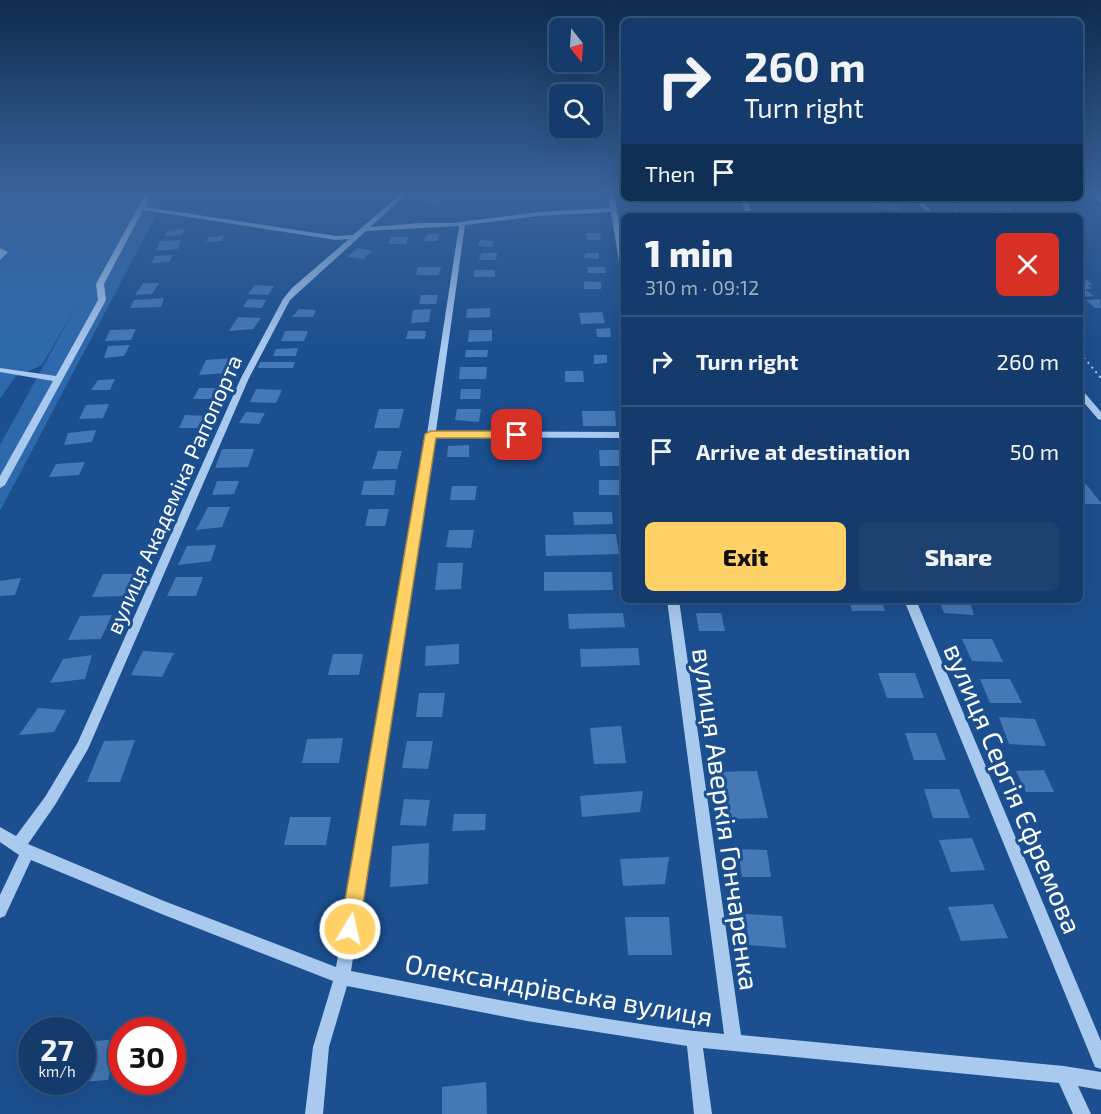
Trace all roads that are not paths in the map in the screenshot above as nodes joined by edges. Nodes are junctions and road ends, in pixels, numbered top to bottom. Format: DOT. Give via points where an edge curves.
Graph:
graph roads {
  1 [pos="121,245"];
  2 [pos="347,245"];
  3 [pos="459,245"];
  4 [pos="0,250"];
  5 [pos="0,258"];
  6 [pos="0,370"];
  7 [pos="59,379"];
  8 [pos="1083,396"];
  9 [pos="1101,417"];
  10 [pos="431,434"];
  11 [pos="621,435"];
  12 [pos="0,486"];
  13 [pos="674,603"];
  14 [pos="911,603"];
  15 [pos="0,834"];
  16 [pos="23,848"];
  17 [pos="0,911"];
  18 [pos="342,976"];
  19 [pos="694,1039"];
  20 [pos="734,1044"];
  21 [pos="1101,1061"];
  22 [pos="1064,1075"];
  23 [pos="1101,1081"];
  24 [pos="314,1114"];
  25 [pos="703,1114"];
  26 [pos="1082,1114"];
  1 -- 7 [label="street" via="100,284 102,300"];
  2 -- 16 [label="street, вулиця Академіка Рапопорта" via="287,299 245,378 82,745"];
  3 -- 10 [label="street"];
  4 -- 5 [label="street" via="5,252"];
  6 -- 7 [label="street"];
  7 -- 12 [label="street"];
  8 -- 9 [label="street"];
  10 -- 11 [label="street"];
  10 -- 18 [label="street"];
  13 -- 20 [label="street, вулиця Аверкія Гончаренка"];
  14 -- 21 [label="street, вулиця Сергія Єфремова"];
  15 -- 16 [label="street, Олександрівська вулиця"];
  16 -- 17 [label="street, вулиця Академіка Рапопорта"];
  16 -- 18 [label="street, Олександрівська вулиця" via="164,908"];
  18 -- 19 [label="street, Олександрівська вулиця" via="527,1013"];
  18 -- 24 [label="street" via="321,1047"];
  19 -- 20 [label="street, Олександрівська вулиця"];
  19 -- 25 [label="street"];
  20 -- 22 [label="street, Олександрівська вулиця"];
  22 -- 23 [label="street, Олександрівська вулиця"];
  22 -- 26 [label="street"];
}
